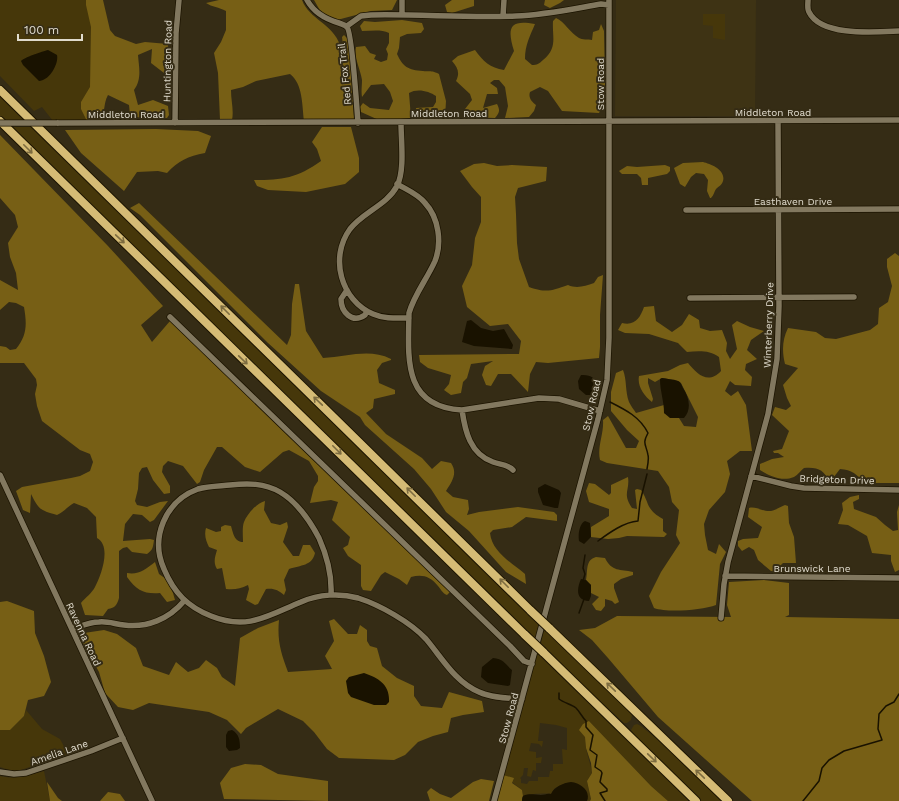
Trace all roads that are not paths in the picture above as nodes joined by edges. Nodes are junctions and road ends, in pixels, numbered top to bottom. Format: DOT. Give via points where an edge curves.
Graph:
graph roads {
  1 [pos="179,0"];
  2 [pos="307,0"];
  3 [pos="402,0"];
  4 [pos="504,0"];
  5 [pos="808,0"];
  6 [pos="609,2"];
  7 [pos="402,15"];
  8 [pos="503,16"];
  9 [pos="347,26"];
  10 [pos="899,31"];
  11 [pos="0,90"];
  12 [pos="899,120"];
  13 [pos="609,121"];
  14 [pos="0,122"];
  15 [pos="778,122"];
  16 [pos="175,123"];
  17 [pos="358,123"];
  18 [pos="401,123"];
  19 [pos="398,184"];
  20 [pos="686,210"];
  21 [pos="778,210"];
  22 [pos="899,210"];
  23 [pos="346,290"];
  24 [pos="854,297"];
  25 [pos="690,298"];
  26 [pos="778,298"];
  27 [pos="367,311"];
  28 [pos="170,317"];
  29 [pos="409,318"];
  30 [pos="462,410"];
  31 [pos="600,411"];
  32 [pos="513,470"];
  33 [pos="0,475"];
  34 [pos="751,476"];
  35 [pos="899,490"];
  36 [pos="725,576"];
  37 [pos="899,578"];
  38 [pos="331,595"];
  39 [pos="184,601"];
  40 [pos="721,618"];
  41 [pos="72,630"];
  42 [pos="532,664"];
  43 [pos="522,699"];
  44 [pos="123,738"];
  45 [pos="0,772"];
  46 [pos="152,801"];
  47 [pos="494,801"];
  48 [pos="696,801"];
  49 [pos="728,801"];
  1 -- 16 [label="street, Huntington Road"];
  2 -- 9 [label="street" via="321,16"];
  3 -- 7 [label="street"];
  4 -- 8 [label="street"];
  5 -- 10 [label="street" via="808,12 812,17 835,29"];
  6 -- 8 [label="street" via="540,15"];
  6 -- 13 [label="street, Stow Road"];
  7 -- 8 [label="street"];
  7 -- 9 [label="street" via="361,16"];
  9 -- 17 [label="street, Red Fox Trail" via="352,48"];
  49 -- 11 [label="highway, one-way, bridge"];
  12 -- 15 [label="street, Middleton Road"];
  13 -- 15 [label="street, Middleton Road"];
  13 -- 18 [label="street, Middleton Road"];
  13 -- 31 [label="street, Stow Road" via="610,338 607,380"];
  14 -- 16 [label="street, Middleton Road, bridge"];
  14 -- 48 [label="highway, one-way, bridge"];
  15 -- 21 [label="street, Winterberry Drive"];
  16 -- 17 [label="street, Middleton Road"];
  17 -- 18 [label="street, Middleton Road"];
  18 -- 19 [label="street" via="401,169"];
  19 -- 23 [label="street" via="390,196 355,224 344,239 340,260"];
  19 -- 29 [label="street" via="425,203 433,215 438,235 434,262 412,305"];
  20 -- 21 [label="street, Easthaven Drive"];
  21 -- 22 [label="street, Easthaven Drive"];
  21 -- 26 [label="street, Winterberry Drive"];
  23 -- 27 [label="street"];
  23 -- 27 [label="street" via="341,299 344,312 357,318 365,315"];
  24 -- 26 [label="street"];
  25 -- 26 [label="street"];
  26 -- 34 [label="street, Winterberry Drive" via="775,373 768,414"];
  27 -- 29 [label="street" via="386,318"];
  28 -- 42 [label="street" via="524,661"];
  29 -- 30 [label="street" via="410,366 415,384 428,400 437,405"];
  30 -- 31 [label="street" via="539,398 559,399"];
  30 -- 32 [label="street" via="465,429 474,447 488,459"];
  31 -- 42 [label="street, Stow Road"];
  33 -- 41 [label="street, Ravenna Road"];
  34 -- 35 [label="street, Bridgeton Drive" via="804,488"];
  34 -- 36 [label="street, Winterberry Drive"];
  36 -- 37 [label="street, Brunswick Lane"];
  36 -- 40 [label="street, Winterberry Drive"];
  38 -- 39 [label="street" via="302,601 258,620 242,622 212,617"];
  38 -- 39 [label="street" via="330,574 322,545 300,509 281,492 271,488 236,484 197,490 181,498 165,517 159,538 159,554 169,580"];
  38 -- 43 [label="street" via="366,601 412,626 468,687 490,696"];
  39 -- 41 [label="street" via="170,614 152,623 132,626 99,622"];
  41 -- 44 [label="street, Ravenna Road"];
  42 -- 43 [label="street, Stow Road"];
  43 -- 47 [label="street, Stow Road"];
  44 -- 45 [label="street, Amelia Lane" via="26,773"];
  44 -- 46 [label="street, Ravenna Road"];
}
